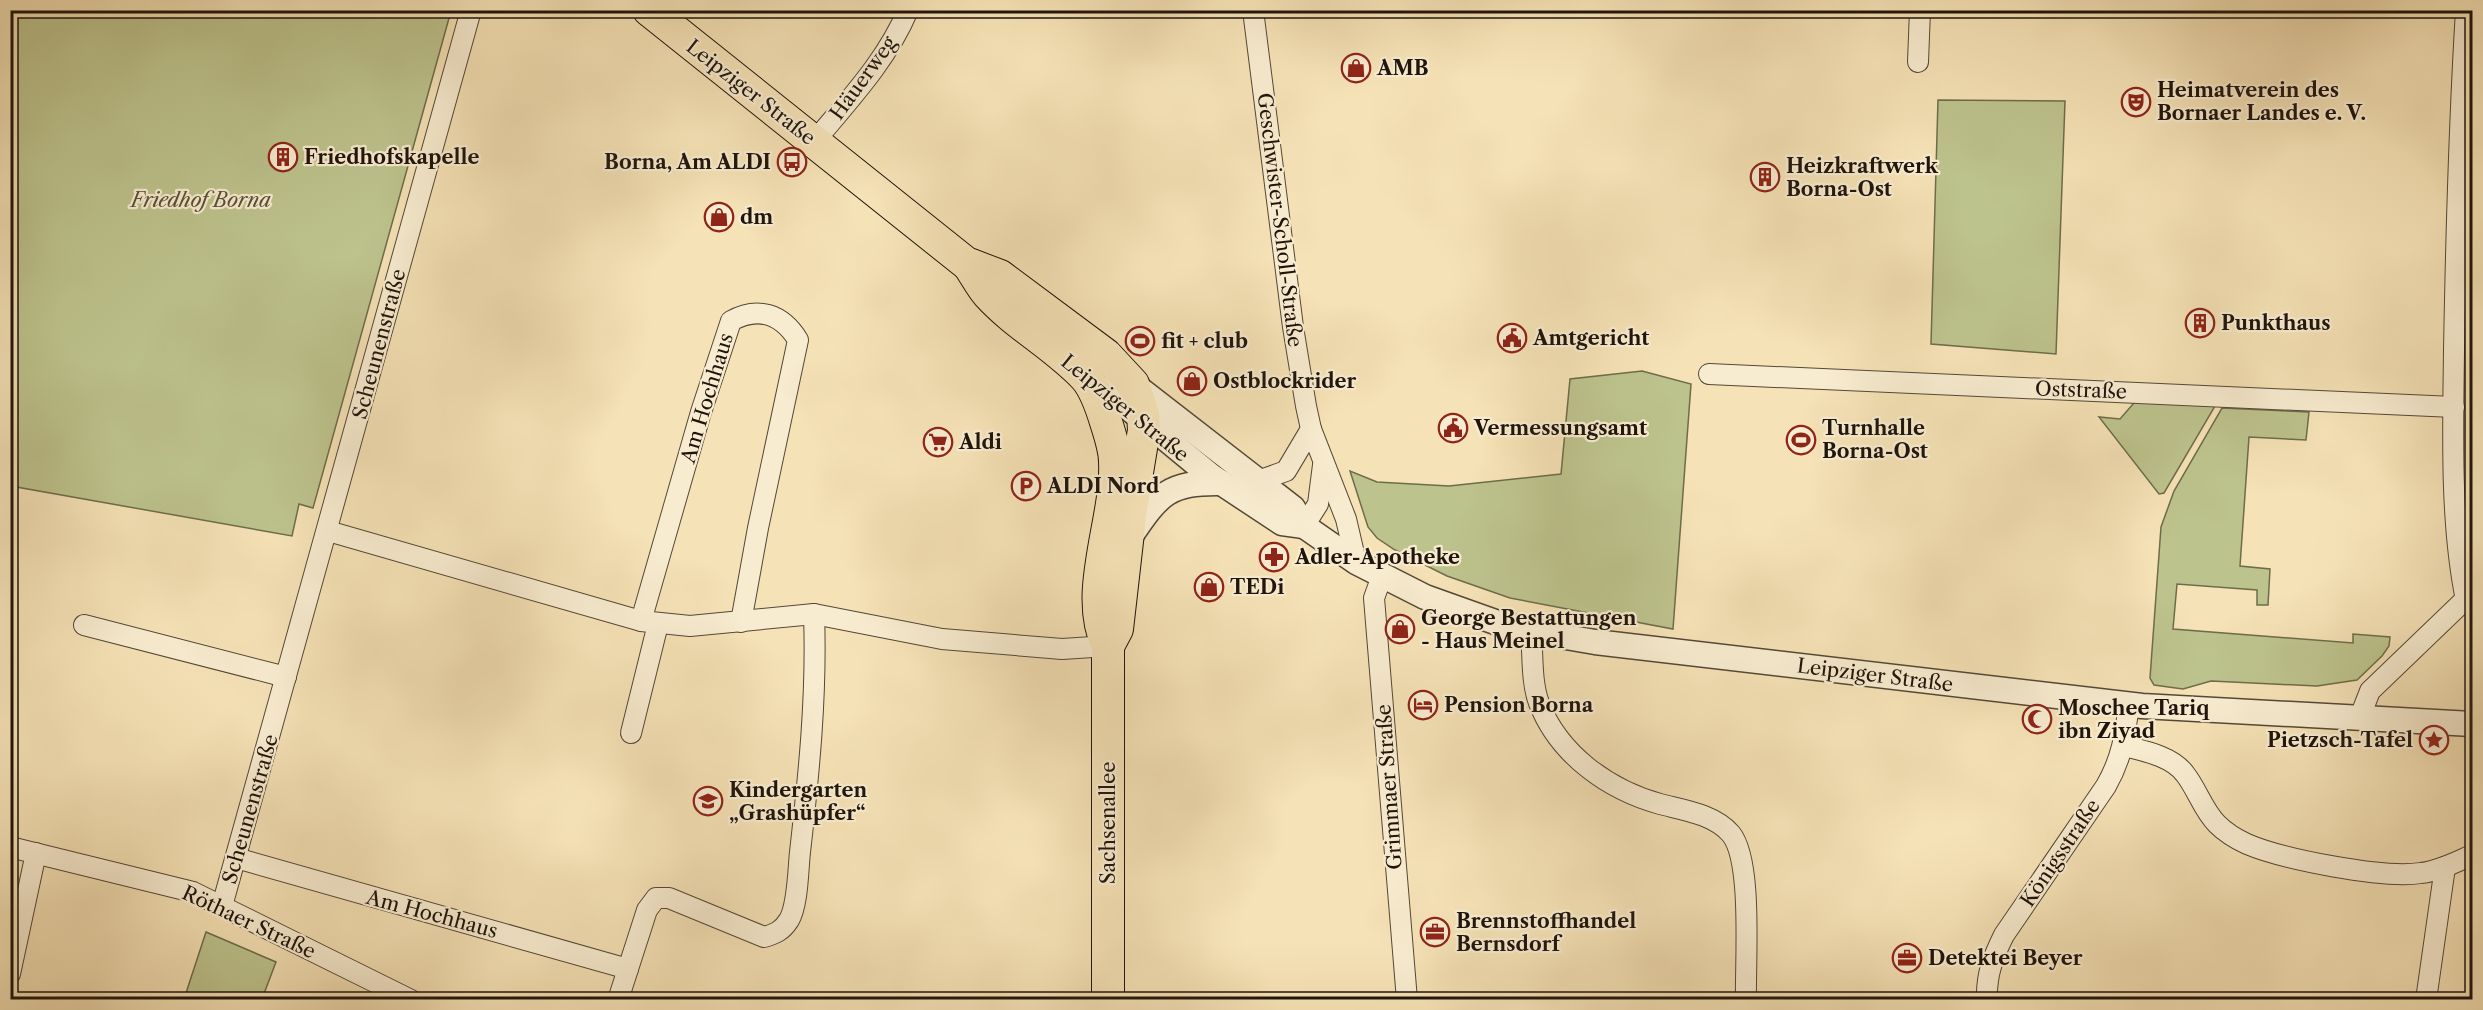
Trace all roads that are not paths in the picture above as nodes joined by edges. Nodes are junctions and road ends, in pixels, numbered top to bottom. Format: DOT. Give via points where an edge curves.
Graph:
graph roads {
  1 [pos="471,10"];
  2 [pos="649,10"];
  3 [pos="908,10"];
  4 [pos="1252,10"];
  5 [pos="1920,10"];
  6 [pos="2466,10"];
  7 [pos="1918,62"];
  8 [pos="814,142"];
  9 [pos="966,263"];
  10 [pos="1709,374"];
  11 [pos="1086,378"];
  12 [pos="1133,384"];
  13 [pos="2454,407"];
  14 [pos="1177,420"];
  15 [pos="1147,428"];
  16 [pos="1311,429"];
  17 [pos="1323,461"];
  18 [pos="1115,477"];
  19 [pos="1258,481"];
  20 [pos="1222,483"];
  21 [pos="1304,526"];
  22 [pos="328,531"];
  23 [pos="1126,542"];
  24 [pos="1356,562"];
  25 [pos="1382,576"];
  26 [pos="2469,596"];
  27 [pos="814,614"];
  28 [pos="650,622"];
  29 [pos="741,622"];
  30 [pos="84,625"];
  31 [pos="1532,631"];
  32 [pos="1108,646"];
  33 [pos="286,677"];
  34 [pos="2129,704"];
  35 [pos="2362,719"];
  36 [pos="2472,724"];
  37 [pos="631,733"];
  38 [pos="2124,746"];
  39 [pos="10,846"];
  40 [pos="36,853"];
  41 [pos="2472,855"];
  42 [pos="236,858"];
  43 [pos="2445,867"];
  44 [pos="222,906"];
  45 [pos="628,969"];
  46 [pos="10,974"];
  47 [pos="411,999"];
  48 [pos="618,999"];
  49 [pos="1108,999"];
  50 [pos="1407,999"];
  51 [pos="1746,999"];
  52 [pos="1987,999"];
  53 [pos="2426,999"];
  1 -- 22 [label="street, Scheunenstraße"];
  2 -- 8 [label="main road, Leipziger Straße"];
  3 -- 8 [label="street, Häuerweg" via="871,74"];
  4 -- 16 [label="street, Geschwister-Scholl-Straße" via="1293,327"];
  5 -- 7 [label="street"];
  6 -- 13 [label="street" via="2457,171"];
  8 -- 9 [label="main road, Leipziger Straße"];
  9 -- 11 [label="main road, Leipziger Straße" via="988,294"];
  9 -- 12 [label="main road, Leipziger Straße" via="1000,276 1106,355"];
  10 -- 13 [label="street, Oststraße"];
  11 -- 15 [label="street, Leipziger Straße"];
  11 -- 18 [label="main road, Sachsenallee" via="1109,430"];
  12 -- 14 [label="street, Leipziger Straße"];
  12 -- 15 [label="main road, Sachsenallee"];
  13 -- 26 [label="street" via="2459,566"];
  14 -- 15 [label="street"];
  14 -- 19 [label="street, Leipziger Straße"];
  15 -- 18 [label="street" via="1124,455"];
  15 -- 20 [label="street, Leipziger Straße"];
  15 -- 23 [label="main road, Sachsenallee"];
  16 -- 17 [label="street, Geschwister-Scholl-Straße"];
  16 -- 19 [label="street" via="1286,471"];
  17 -- 21 [label="street, Geschwister-Scholl-Straße" via="1318,504"];
  17 -- 24 [label="street, Geschwister-Scholl-Straße" via="1346,519"];
  18 -- 32 [label="main road, Sachsenallee" via="1099,610 1101,633"];
  19 -- 21 [label="street, Leipziger Straße" via="1293,508"];
  20 -- 21 [label="street, Leipziger Straße" via="1282,523"];
  20 -- 23 [label="street" via="1192,483 1163,494"];
  21 -- 24 [label="street, Leipziger Straße"];
  22 -- 28 [label="street"];
  22 -- 33 [label="street, Scheunenstraße"];
  23 -- 32 [label="main road, Sachsenallee" via="1117,629"];
  24 -- 25 [label="street, Leipziger Straße"];
  25 -- 31 [label="street, Leipziger Straße" via="1462,611"];
  25 -- 50 [label="street, Grimmaer Straße" via="1374,598"];
  26 -- 35 [label="street" via="2370,691"];
  27 -- 29 [label="street"];
  27 -- 32 [label="street" via="942,639 1062,649"];
  27 -- 45 [label="street" via="814,711 798,877 790,918 777,934 764,937 669,898 656,898 647,910"];
  28 -- 29 [label="street" via="690,626"];
  28 -- 29 [label="street, Am Hochhaus" via="701,412 731,321 756,312 781,320 798,340"];
  28 -- 37 [label="street, Am Hochhaus"];
  30 -- 33 [label="street"];
  31 -- 34 [label="street, Leipziger Straße" via="1595,642"];
  31 -- 51 [label="street" via="1538,702 1568,749 1609,784 1697,813 1731,834 1743,867"];
  32 -- 49 [label="main road, Sachsenallee"];
  33 -- 42 [label="street, Scheunenstraße"];
  34 -- 35 [label="street, Leipziger Straße"];
  34 -- 38 [label="street, Königsstraße"];
  35 -- 36 [label="street, Leipziger Straße"];
  38 -- 43 [label="street" via="2149,752 2184,772 2216,823 2248,844 2274,853 2376,873 2422,873"];
  38 -- 52 [label="street, Königsstraße" via="2106,786 2004,934 1986,979"];
  39 -- 40 [label="street, Röthaer Straße"];
  40 -- 44 [label="street, Röthaer Straße" via="193,892"];
  40 -- 46 [label="street"];
  41 -- 43 [label="street"];
  42 -- 44 [label="street, Scheunenstraße"];
  42 -- 45 [label="street, Am Hochhaus"];
  43 -- 53 [label="street"];
  44 -- 47 [label="street, Röthaer Straße"];
  45 -- 48 [label="street"];
}
